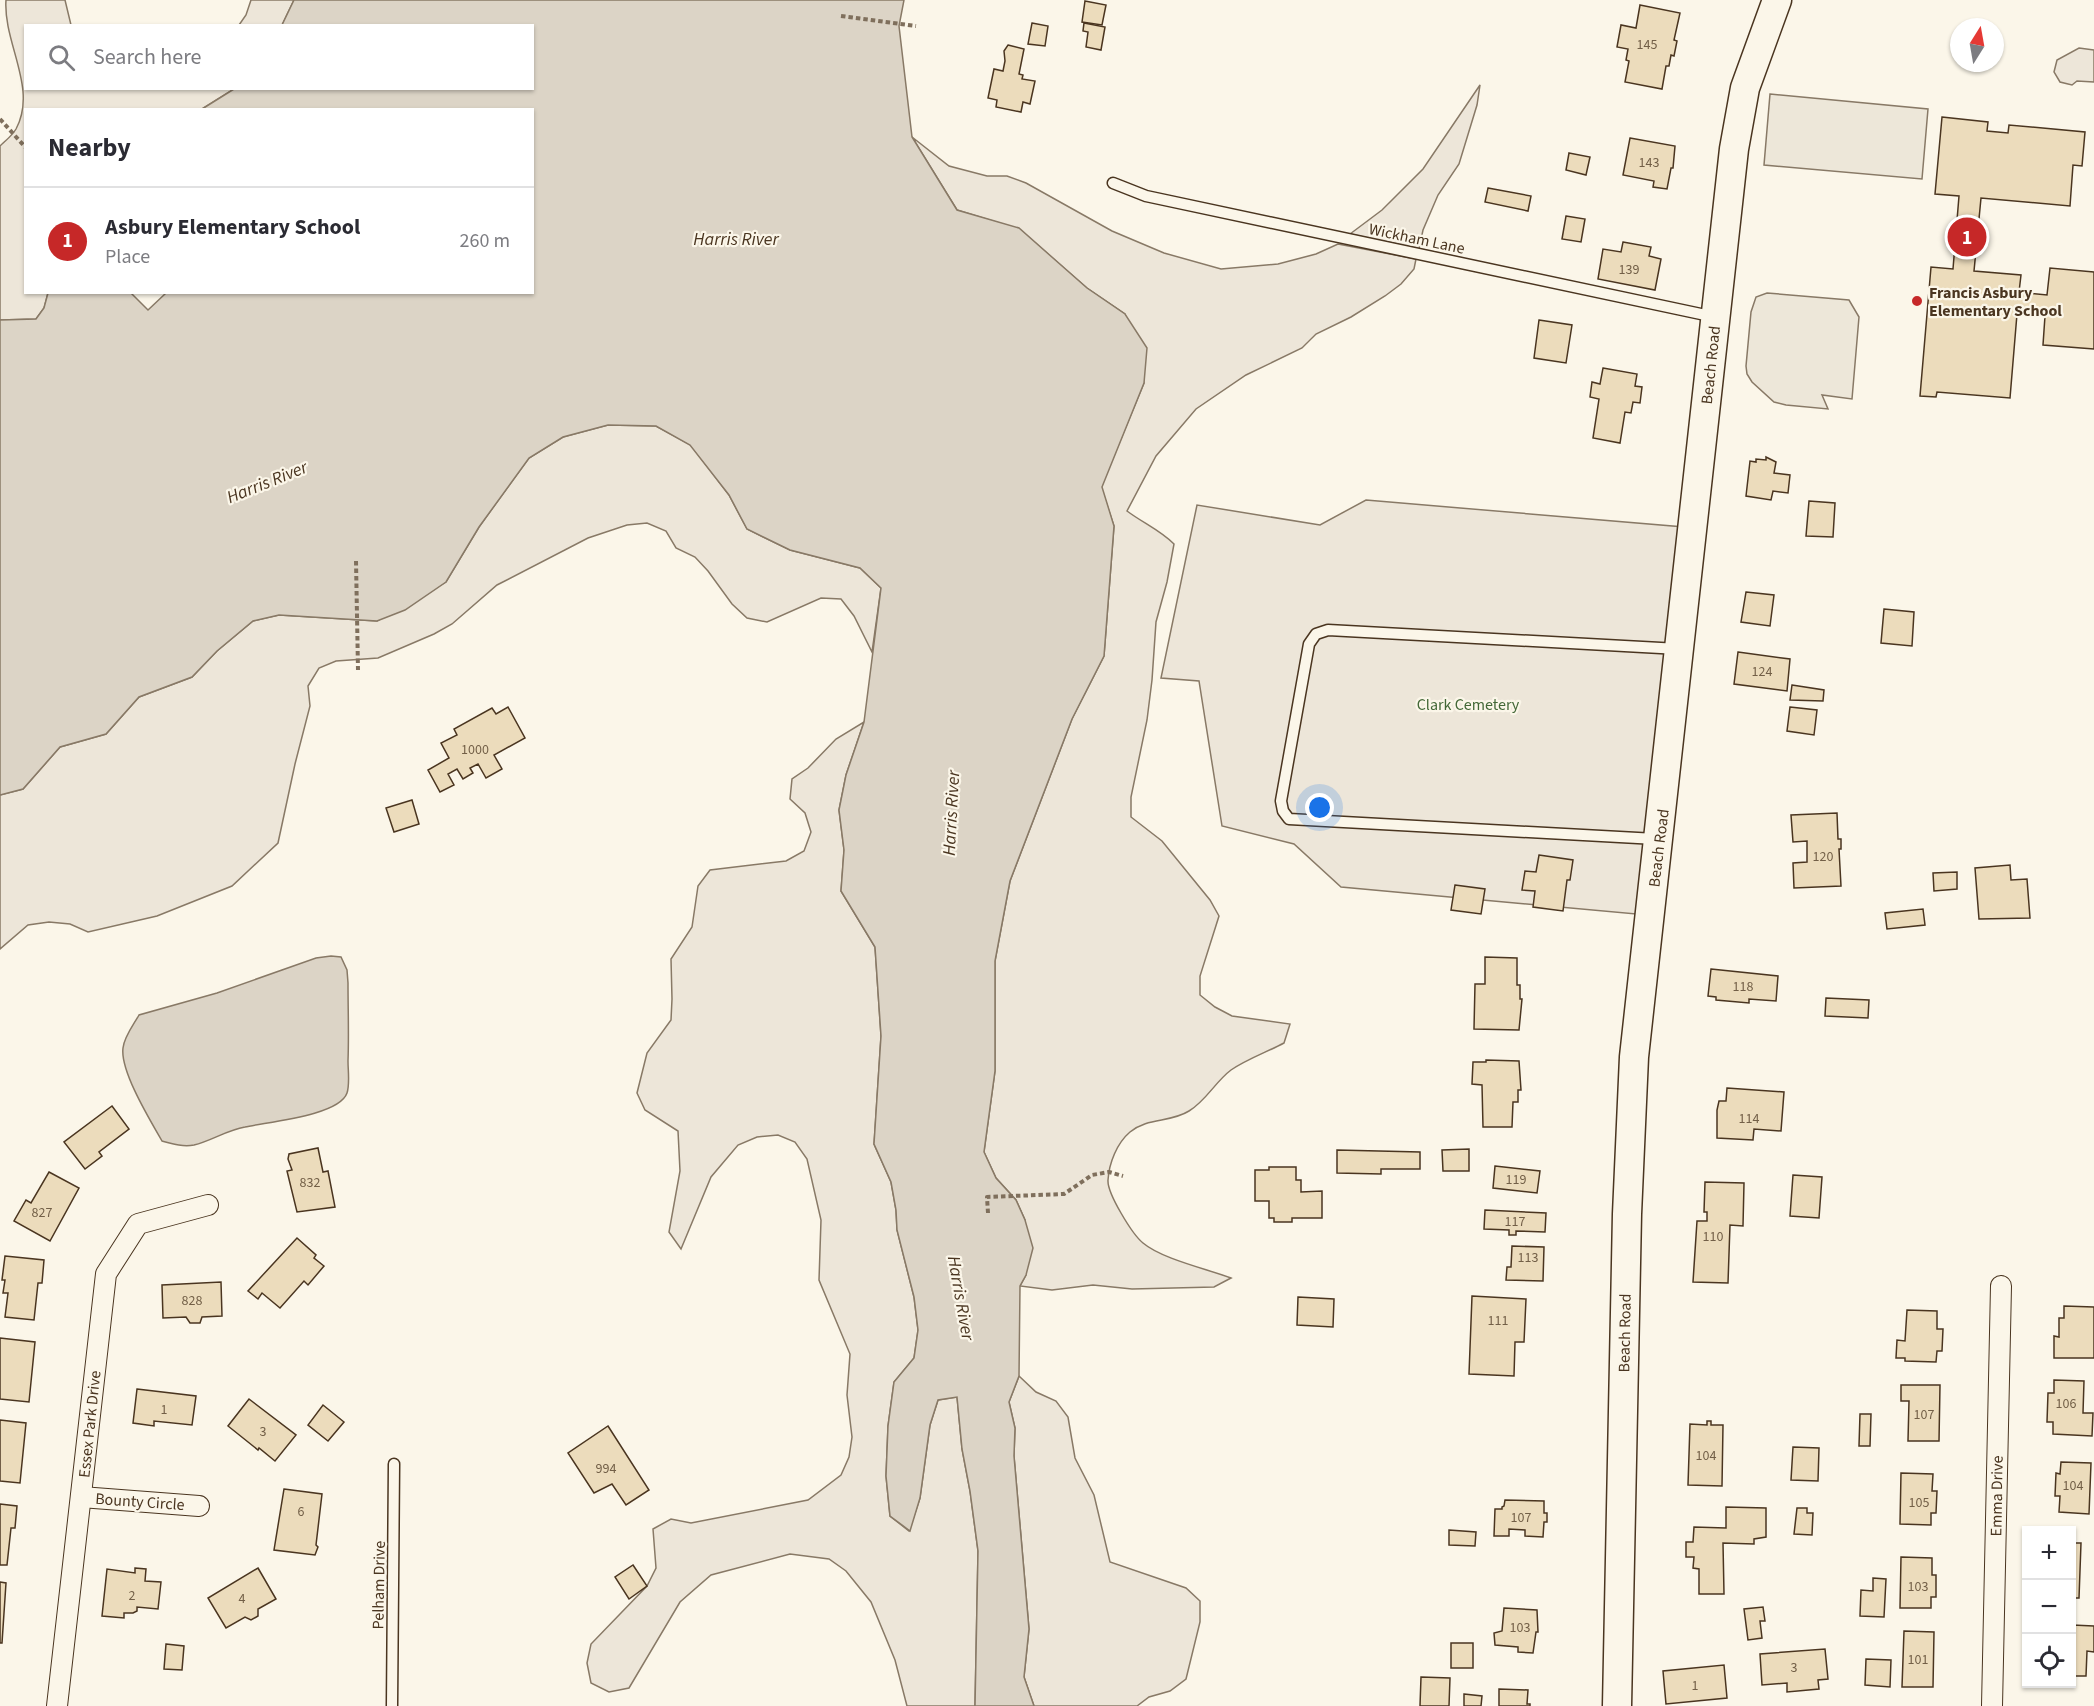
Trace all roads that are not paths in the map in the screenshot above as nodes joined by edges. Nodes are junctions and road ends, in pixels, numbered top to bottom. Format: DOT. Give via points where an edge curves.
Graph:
graph roads {
  1 [pos="1777,0"];
  2 [pos="1113,183"];
  3 [pos="1715,317"];
  4 [pos="1679,649"];
  5 [pos="1659,839"];
  6 [pos="208,1205"];
  7 [pos="2001,1286"];
  8 [pos="394,1464"];
  9 [pos="81,1497"];
  10 [pos="200,1506"];
  11 [pos="57,1706"];
  12 [pos="392,1706"];
  13 [pos="1617,1706"];
  14 [pos="1992,1706"];
  1 -- 3 [label="street, Beach Road" via="1750,70 1740,111"];
  2 -- 3 [label="lane, Wickham Lane" via="1146,196"];
  3 -- 4 [label="street, Beach Road"];
  4 -- 5 [label="street, Beach Road"];
  4 -- 5 [label="lane" via="1328,630 1316,634 1309,644 1281,801 1289,819"];
  5 -- 13 [label="street, Beach Road" via="1633,1079"];
  6 -- 9 [label="street, Essex Park Drive" via="138,1224 106,1274"];
  7 -- 14 [label="street, Emma Drive"];
  8 -- 12 [label="lane, Pelham Drive"];
  9 -- 10 [label="street, Bounty Circle"];
  9 -- 11 [label="street, Essex Park Drive"];
}
